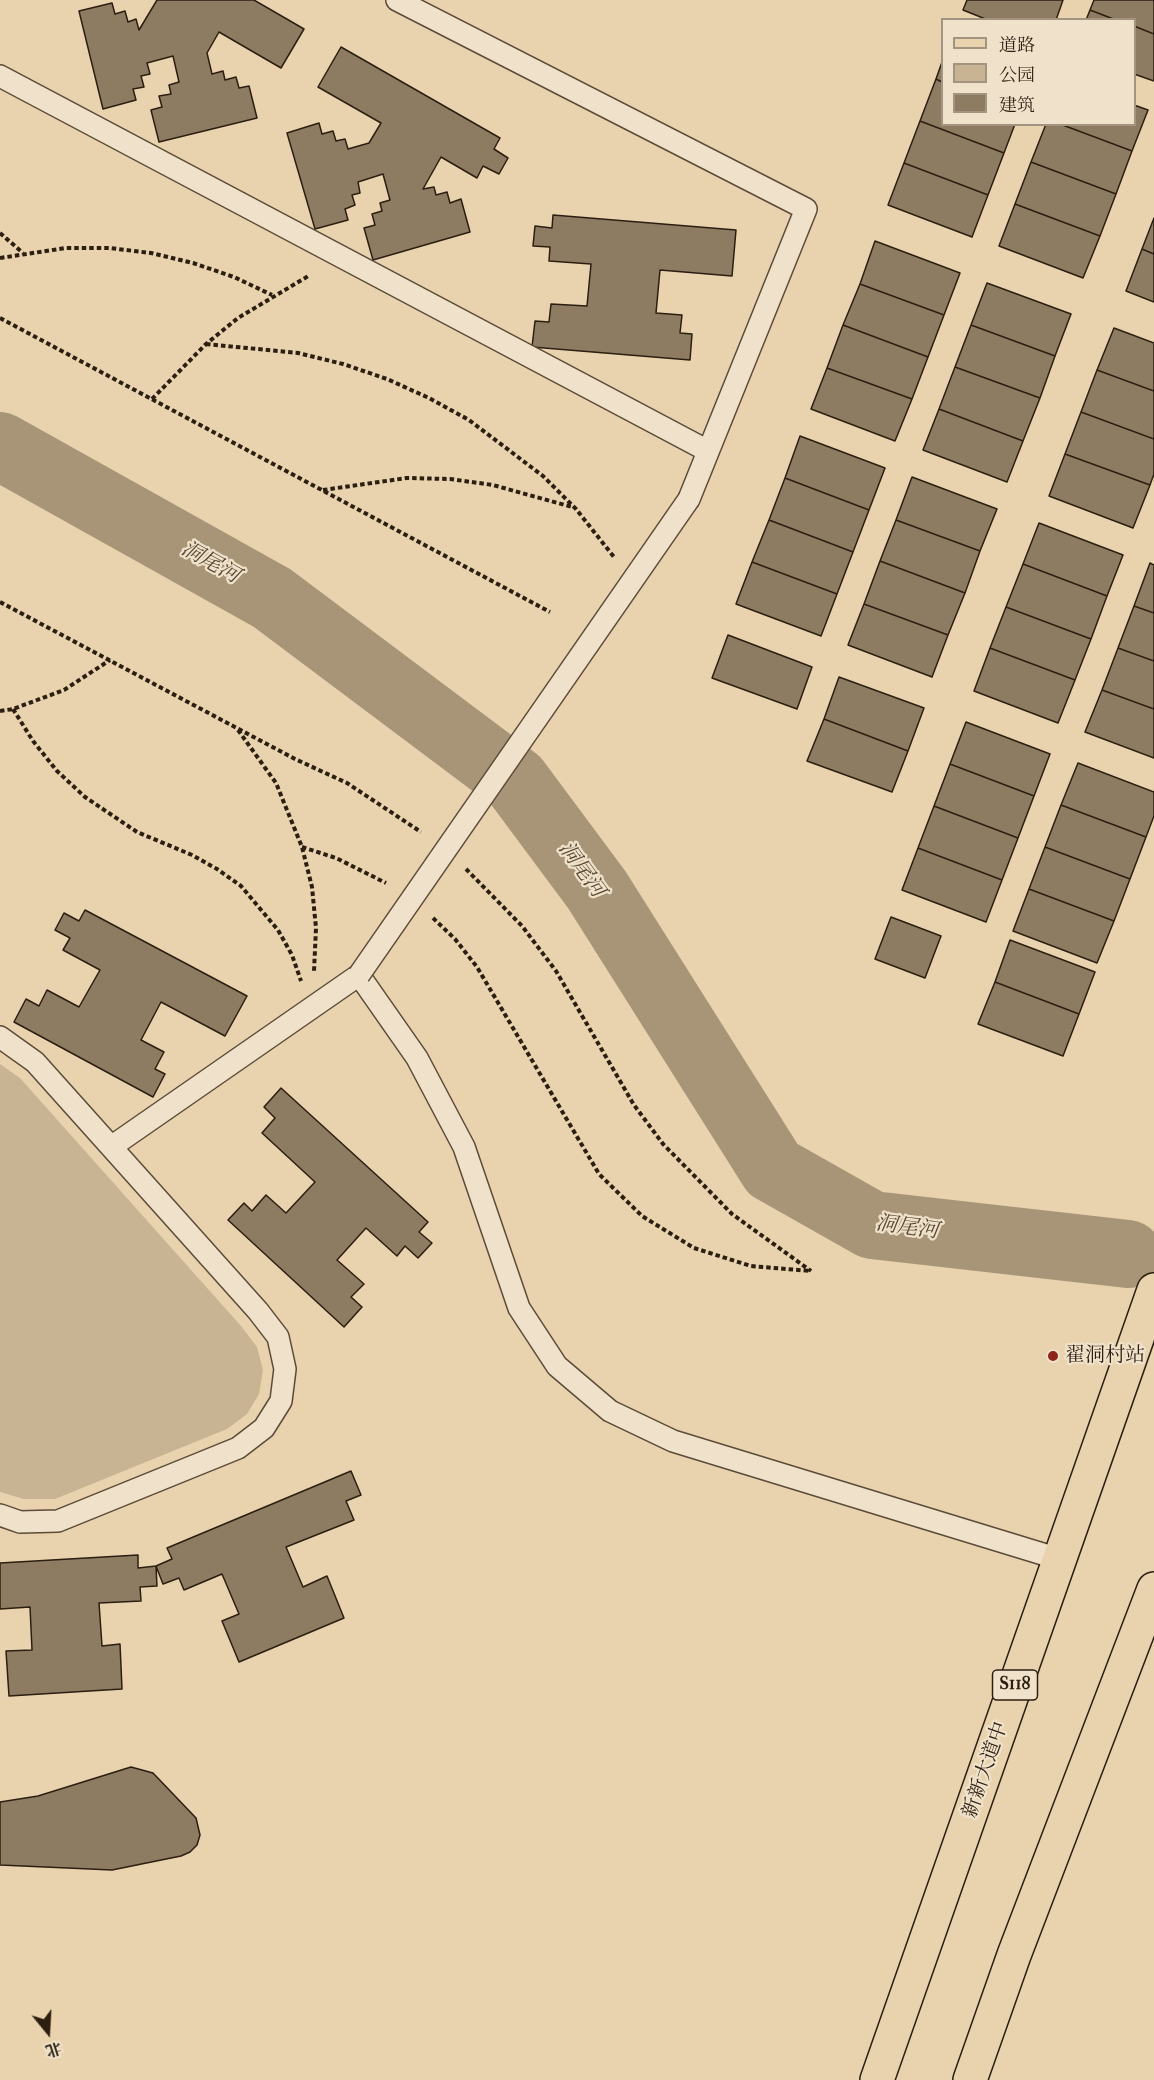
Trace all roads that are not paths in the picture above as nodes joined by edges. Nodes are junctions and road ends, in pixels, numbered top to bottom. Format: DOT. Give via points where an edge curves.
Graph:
graph roads {
  1 [pos="397,0"];
  2 [pos="0,76"];
  3 [pos="708,451"];
  4 [pos="359,975"];
  5 [pos="0,1037"];
  6 [pos="111,1147"];
  7 [pos="1154,1290"];
  8 [pos="0,1515"];
  9 [pos="1059,1559"];
  10 [pos="1154,1589"];
  11 [pos="877,2080"];
  12 [pos="970,2080"];
  1 -- 3 [label="lane" via="806,209"];
  2 -- 3 [label="lane"];
  3 -- 4 [label="lane, bridge" via="689,499"];
  4 -- 6 [label="lane"];
  4 -- 9 [label="lane" via="417,1058 464,1147 519,1308 558,1366 610,1411 673,1441"];
  5 -- 6 [label="lane" via="35,1062"];
  6 -- 8 [label="lane" via="278,1337 285,1369 281,1401 264,1428 238,1448 94,1508 58,1521 20,1522"];
  7 -- 9 [label="main road, 新新大道中 / S118"];
  9 -- 11 [label="main road, 新新大道中 / S118"];
  10 -- 12 [label="main road"];
}
